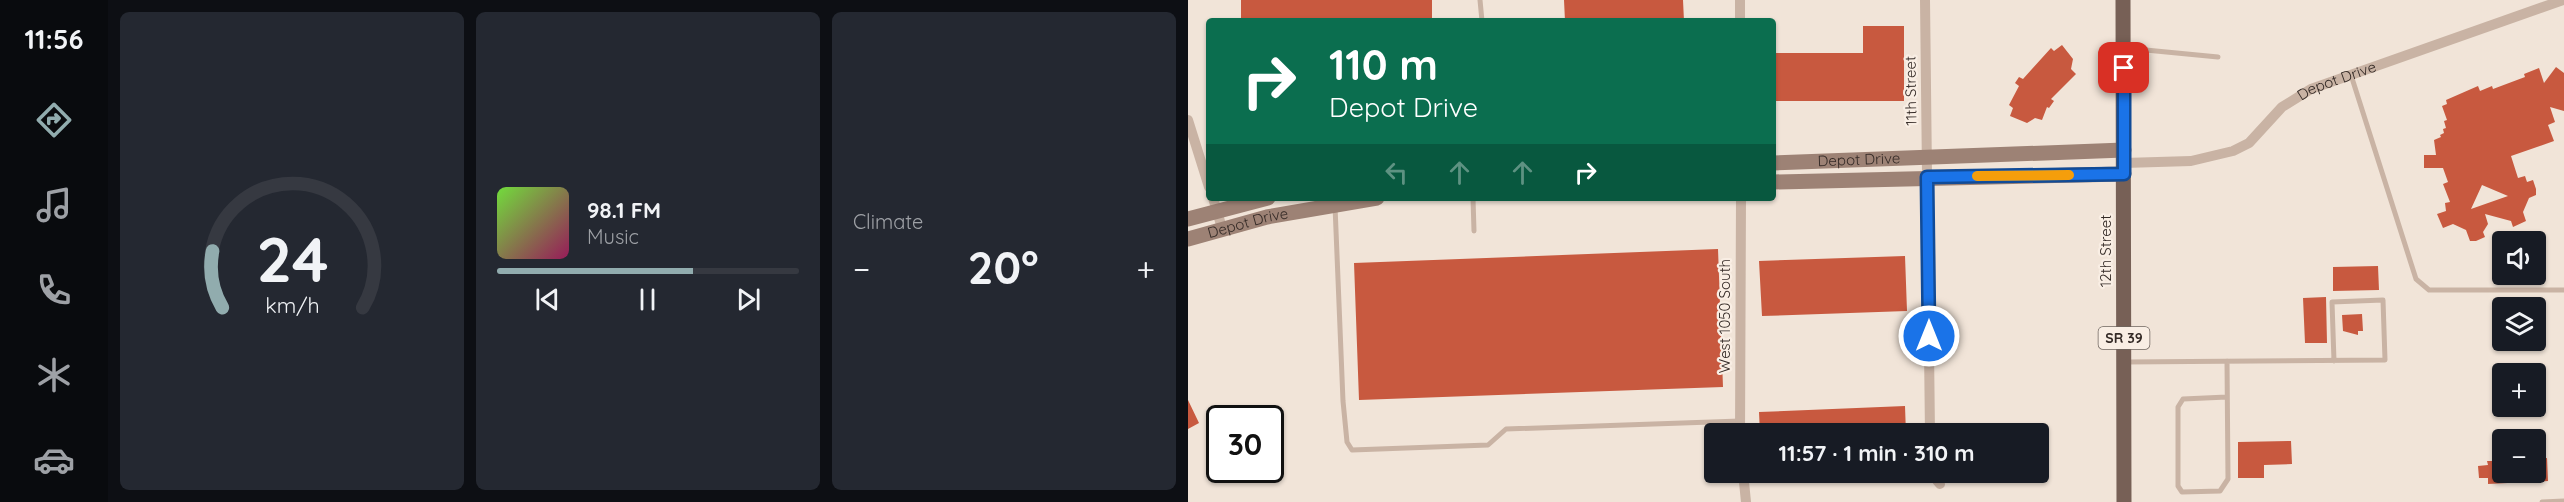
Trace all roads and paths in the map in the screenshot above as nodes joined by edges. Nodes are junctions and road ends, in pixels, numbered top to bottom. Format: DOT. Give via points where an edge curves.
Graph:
graph roads {
  1 [pos="1480,0"];
  2 [pos="1740,0"];
  3 [pos="1925,0"];
  4 [pos="2123,0"];
  5 [pos="2563,0"];
  6 [pos="1482,18"];
  7 [pos="1740,18"];
  8 [pos="2124,47"];
  9 [pos="2218,57"];
  10 [pos="2351,75"];
  11 [pos="1188,120"];
  12 [pos="1927,157"];
  13 [pos="2124,162"];
  14 [pos="1776,163"];
  15 [pos="1206,177"];
  16 [pos="1927,177"];
  17 [pos="1776,182"];
  18 [pos="1241,201"];
  19 [pos="1335,201"];
  20 [pos="1473,201"];
  21 [pos="1741,201"];
  22 [pos="1214,204"];
  23 [pos="1188,219"];
  24 [pos="1222,228"];
  25 [pos="1474,231"];
  26 [pos="1188,239"];
  27 [pos="2564,290"];
  28 [pos="2227,361"];
  29 [pos="2334,361"];
  30 [pos="2124,362"];
  31 [pos="2228,397"];
  32 [pos="1740,421"];
  33 [pos="1930,423"];
  34 [pos="1744,483"];
  35 [pos="2564,501"];
  36 [pos="1746,502"];
  37 [pos="2124,502"];
  38 [pos="2542,502"];
  1 -- 6 [label="lane"];
  2 -- 7 [label="street"];
  3 -- 12 [label="street, 11th Street"];
  4 -- 8 [label="main road, 12th Street / SR 39"];
  5 -- 10 [label="street, Depot Drive"];
  8 -- 9 [label="lane"];
  8 -- 13 [label="main road, 12th Street / SR 39"];
  10 -- 13 [label="street, Depot Drive" via="2297,96 2255,138 2233,151 2191,161"];
  10 -- 27 [label="lane" via="2416,279 2422,286 2429,290"];
  11 -- 15 [label="street"];
  12 -- 13 [label="main road, Depot Drive"];
  12 -- 14 [label="main road, Depot Drive"];
  12 -- 16 [label="street, 11th Street"];
  13 -- 16 [label="main road, Depot Drive"];
  13 -- 30 [label="main road, 12th Street / SR 39"];
  16 -- 17 [label="main road, Depot Drive"];
  16 -- 33 [label="street, 11th Street"];
  18 -- 22 [label="main road, Depot Drive"];
  19 -- 24 [label="main road, Depot Drive"];
  19 -- 32 [label="lane" via="1343,401 1347,442 1352,450 1488,445 1506,429"];
  20 -- 25 [label="lane"];
  21 -- 32 [label="street, West 1050 South"];
  22 -- 23 [label="main road, Depot Drive"];
  22 -- 24 [label="street"];
  24 -- 26 [label="main road, Depot Drive"];
  28 -- 29 [label="lane"];
  28 -- 30 [label="lane"];
  28 -- 31 [label="lane"];
  29 -- 29 [label="lane" via="2385,360 2383,300 2332,302"];
  30 -- 37 [label="main road, 12th Street / SR 39"];
  31 -- 31 [label="lane" via="2228,479 2220,491 2182,492 2178,486 2178,407 2183,399"];
  34 -- 36 [label="street"];
  35 -- 38 [label="lane"];
}
